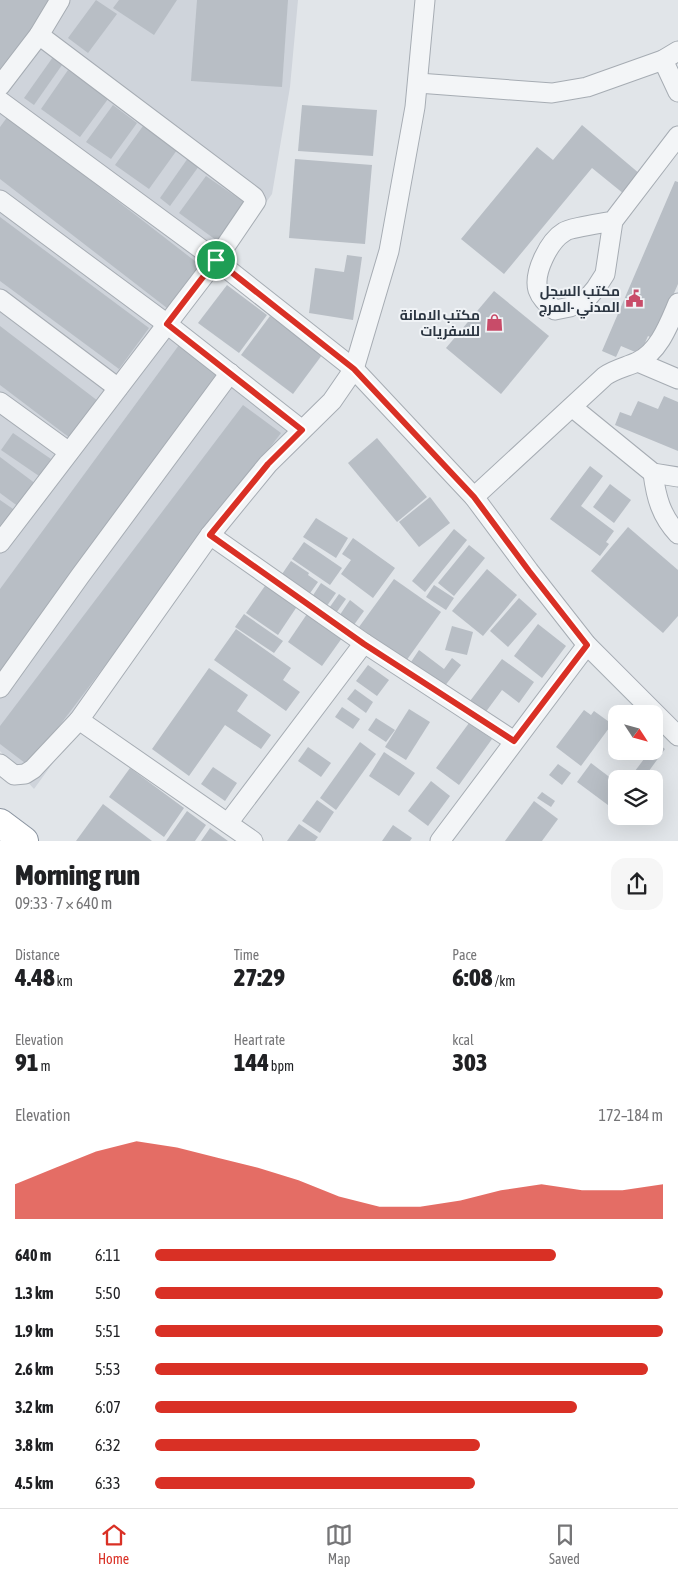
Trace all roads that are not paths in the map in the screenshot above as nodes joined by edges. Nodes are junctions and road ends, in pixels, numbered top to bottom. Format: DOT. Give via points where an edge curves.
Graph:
graph roads {
  1 [pos="60,0"];
  2 [pos="425,0"];
  3 [pos="39,35"];
  4 [pos="671,56"];
  5 [pos="418,83"];
  6 [pos="0,86"];
  7 [pos="678,92"];
  8 [pos="0,101"];
  9 [pos="678,136"];
  10 [pos="0,200"];
  11 [pos="613,221"];
  12 [pos="216,260"];
  13 [pos="0,299"];
  14 [pos="678,303"];
  15 [pos="167,324"];
  16 [pos="638,362"];
  17 [pos="354,369"];
  18 [pos="230,373"];
  19 [pos="678,379"];
  20 [pos="118,388"];
  21 [pos="0,402"];
  22 [pos="572,407"];
  23 [pos="302,430"];
  24 [pos="69,452"];
  25 [pos="653,473"];
  26 [pos="678,477"];
  27 [pos="474,497"];
  28 [pos="678,534"];
  29 [pos="210,535"];
  30 [pos="0,543"];
  31 [pos="364,644"];
  32 [pos="587,645"];
  33 [pos="0,688"];
  34 [pos="79,720"];
  35 [pos="678,736"];
  36 [pos="514,741"];
  37 [pos="0,764"];
  38 [pos="0,823"];
  39 [pos="228,823"];
  40 [pos="24,840"];
  41 [pos="253,840"];
  42 [pos="440,840"];
  1 -- 3 [label="street"];
  2 -- 5 [label="street"];
  3 -- 6 [label="street"];
  3 -- 12 [label="street" via="254,198 256,203"];
  4 -- 5 [label="street" via="587,87 552,93"];
  4 -- 7 [label="street"];
  5 -- 17 [label="street" via="390,251"];
  8 -- 12 [label="street"];
  9 -- 11 [label="street"];
  10 -- 15 [label="street"];
  11 -- 11 [label="street" via="605,274 596,288 586,300 555,310 543,300 537,288 539,267 547,250 564,232"];
  12 -- 15 [label="street"];
  12 -- 17 [label="street"];
  13 -- 20 [label="street"];
  14 -- 16 [label="street" via="655,348"];
  15 -- 18 [label="street"];
  15 -- 20 [label="street"];
  16 -- 19 [label="street"];
  16 -- 22 [label="street" via="612,372"];
  17 -- 23 [label="street" via="332,401"];
  17 -- 27 [label="street"];
  18 -- 23 [label="street"];
  18 -- 33 [label="street"];
  20 -- 24 [label="street"];
  21 -- 24 [label="street"];
  22 -- 25 [label="street"];
  22 -- 27 [label="street"];
  23 -- 29 [label="street" via="268,464"];
  24 -- 30 [label="street"];
  25 -- 26 [label="street"];
  25 -- 28 [label="street" via="657,499 670,526"];
  27 -- 32 [label="street"];
  29 -- 31 [label="street"];
  29 -- 34 [label="street"];
  31 -- 36 [label="street"];
  31 -- 39 [label="street"];
  32 -- 35 [label="street"];
  32 -- 36 [label="street"];
  34 -- 37 [label="street" via="25,774 14,775"];
  34 -- 39 [label="street"];
  36 -- 42 [label="street"];
  38 -- 40 [label="highway"];
  39 -- 41 [label="street"];
}
